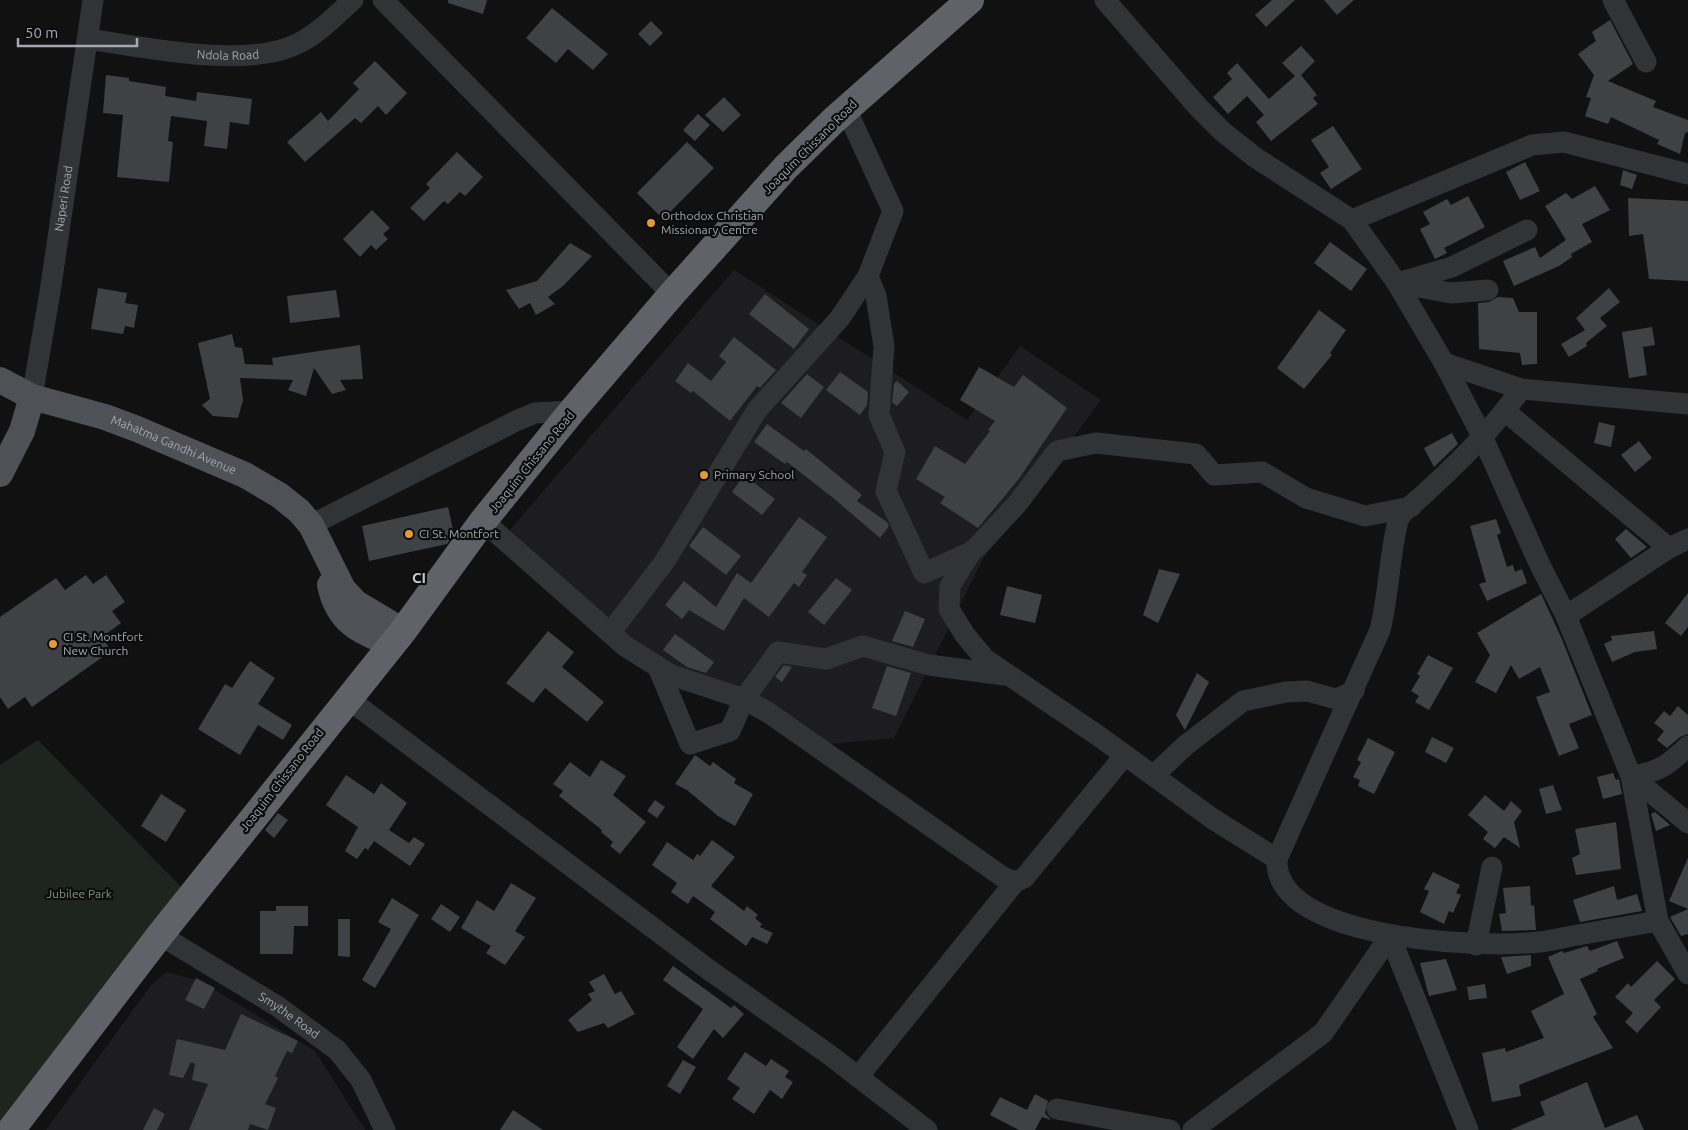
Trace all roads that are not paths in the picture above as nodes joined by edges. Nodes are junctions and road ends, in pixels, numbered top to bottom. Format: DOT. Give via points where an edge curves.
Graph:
graph roads {
  1 [pos="93,0"];
  2 [pos="353,0"];
  3 [pos="383,0"];
  4 [pos="970,0"];
  5 [pos="1105,0"];
  6 [pos="1613,0"];
  7 [pos="88,39"];
  8 [pos="1646,62"];
  9 [pos="846,109"];
  10 [pos="1688,174"];
  11 [pos="1352,220"];
  12 [pos="1527,230"];
  13 [pos="868,276"];
  14 [pos="1397,283"];
  15 [pos="1488,290"];
  16 [pos="672,294"];
  17 [pos="1444,363"];
  18 [pos="0,380"];
  19 [pos="1521,389"];
  20 [pos="32,397"];
  21 [pos="1688,404"];
  22 [pos="572,411"];
  23 [pos="1506,411"];
  24 [pos="1482,436"];
  25 [pos="0,474"];
  26 [pos="1410,506"];
  27 [pos="483,521"];
  28 [pos="317,536"];
  29 [pos="1688,539"];
  30 [pos="1669,548"];
  31 [pos="971,552"];
  32 [pos="1566,616"];
  33 [pos="610,633"];
  34 [pos="397,637"];
  35 [pos="658,667"];
  36 [pos="1007,675"];
  37 [pos="1354,691"];
  38 [pos="347,698"];
  39 [pos="744,699"];
  40 [pos="1688,746"];
  41 [pos="1125,754"];
  42 [pos="1154,775"];
  43 [pos="1631,776"];
  44 [pos="1688,822"];
  45 [pos="1277,859"];
  46 [pos="1492,867"];
  47 [pos="1015,882"];
  48 [pos="1658,922"];
  49 [pos="160,935"];
  50 [pos="1390,936"];
  51 [pos="1476,945"];
  52 [pos="1688,974"];
  53 [pos="858,1077"];
  54 [pos="1056,1108"];
  55 [pos="11,1130"];
  56 [pos="384,1130"];
  57 [pos="927,1130"];
  58 [pos="1170,1130"];
  59 [pos="1193,1130"];
  60 [pos="1468,1130"];
  1 -- 7 [label="street, Naperi Road"];
  2 -- 7 [label="street, Ndola Road" via="298,44 255,54 171,51"];
  3 -- 16 [label="street"];
  4 -- 9 [label="highway, Joaquim Chissano Road"];
  5 -- 11 [label="street" via="1223,132 1256,158"];
  6 -- 8 [label="street"];
  7 -- 20 [label="street, Naperi Road"];
  9 -- 13 [label="street" via="893,211"];
  9 -- 16 [label="highway, Joaquim Chissano Road" via="786,167"];
  10 -- 11 [label="street" via="1564,142 1547,142 1524,148"];
  11 -- 14 [label="street"];
  12 -- 14 [label="street" via="1452,267"];
  13 -- 31 [label="street" via="876,296 884,346 879,415 895,452 886,491 924,573"];
  13 -- 33 [label="street" via="840,318 757,410 665,561"];
  14 -- 15 [label="street" via="1451,293"];
  14 -- 17 [label="street"];
  16 -- 22 [label="highway, Joaquim Chissano Road"];
  17 -- 19 [label="street"];
  17 -- 24 [label="street"];
  18 -- 20 [label="main road, Mahatma Gandhi Avenue"];
  19 -- 21 [label="street"];
  19 -- 23 [label="street"];
  20 -- 25 [label="main road" via="22,431"];
  20 -- 28 [label="main road, Mahatma Gandhi Avenue" via="105,417 245,475 299,511"];
  22 -- 27 [label="highway, Joaquim Chissano Road"];
  22 -- 28 [label="street" via="535,413 518,420"];
  23 -- 24 [label="street"];
  23 -- 30 [label="street"];
  24 -- 26 [label="street"];
  24 -- 32 [label="street"];
  26 -- 31 [label="street" via="1365,516 1306,498 1262,472 1214,475 1196,454 1096,443 1057,451 1017,504"];
  26 -- 37 [label="street" via="1398,520 1380,630"];
  27 -- 33 [label="street"];
  27 -- 34 [label="highway, Joaquim Chissano Road"];
  28 -- 34 [label="main road" via="334,600 347,622 364,634"];
  29 -- 30 [label="street"];
  30 -- 32 [label="street"];
  31 -- 36 [label="street" via="950,586 949,609 965,636 985,659"];
  32 -- 43 [label="street"];
  33 -- 35 [label="street"];
  34 -- 38 [label="highway, Joaquim Chissano Road"];
  35 -- 39 [label="street" via="671,675"];
  35 -- 39 [label="street" via="690,744 730,731"];
  36 -- 39 [label="street" via="929,665 863,646 826,659 778,652"];
  36 -- 41 [label="street"];
  37 -- 42 [label="street" via="1336,699 1306,691 1243,701 1186,745"];
  37 -- 45 [label="street"];
  38 -- 49 [label="highway, Joaquim Chissano Road"];
  38 -- 53 [label="street" via="705,967"];
  39 -- 47 [label="street" via="769,713 1003,878"];
  40 -- 43 [label="street" via="1666,767 1653,773"];
  41 -- 42 [label="street"];
  41 -- 47 [label="street" via="1024,878"];
  42 -- 45 [label="street" via="1213,819"];
  43 -- 44 [label="street"];
  43 -- 48 [label="street"];
  45 -- 50 [label="street" via="1276,870 1285,889 1310,909"];
  46 -- 51 [label="street"];
  47 -- 53 [label="street"];
  48 -- 51 [label="street" via="1529,943"];
  48 -- 52 [label="street"];
  49 -- 55 [label="highway, Joaquim Chissano Road"];
  49 -- 56 [label="street, Smythe Road" via="277,1006 337,1050 361,1080"];
  50 -- 51 [label="street"];
  50 -- 59 [label="street" via="1323,1033"];
  50 -- 60 [label="street"];
  53 -- 57 [label="street"];
  54 -- 58 [label="street"];
}
